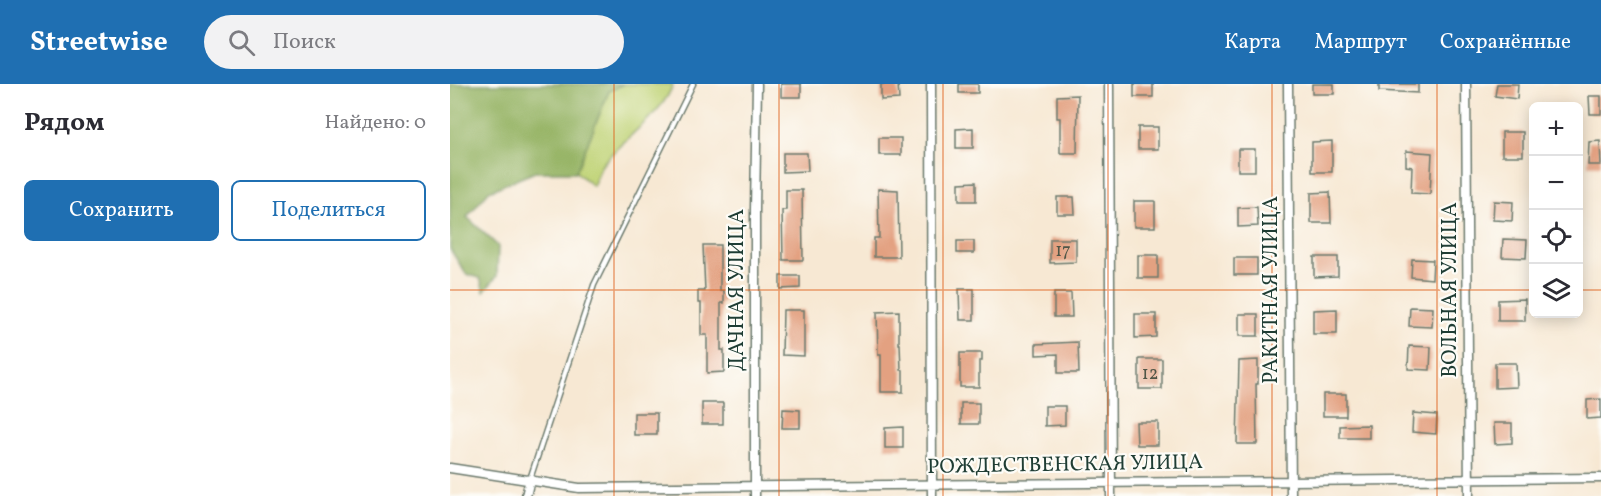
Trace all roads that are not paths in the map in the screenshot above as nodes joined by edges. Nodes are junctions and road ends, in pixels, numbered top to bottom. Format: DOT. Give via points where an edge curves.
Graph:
graph roads {
  1 [pos="693,84"];
  2 [pos="757,84"];
  3 [pos="931,84"];
  4 [pos="1109,84"];
  5 [pos="1288,84"];
  6 [pos="1467,84"];
  7 [pos="450,468"];
  8 [pos="1601,478"];
  9 [pos="530,479"];
  10 [pos="1469,480"];
  11 [pos="1291,481"];
  12 [pos="1110,482"];
  13 [pos="932,484"];
  14 [pos="755,491"];
  15 [pos="579,492"];
  16 [pos="526,496"];
  17 [pos="932,496"];
  18 [pos="1111,496"];
  19 [pos="1291,496"];
  20 [pos="1469,496"];
  1 -- 9 [label="lane" via="594,285"];
  2 -- 14 [label="street, ДАЧНАЯ УЛИЦА"];
  3 -- 13 [label="street"];
  4 -- 12 [label="street"];
  5 -- 11 [label="street, РАКИТНАЯ УЛИЦА"];
  6 -- 10 [label="street, ВОЛЬНАЯ УЛИЦА"];
  7 -- 9 [label="street, РОЖДЕСТВЕНСКАЯ УЛИЦА"];
  8 -- 10 [label="street, РОЖДЕСТВЕНСКАЯ УЛИЦА"];
  9 -- 15 [label="street, РОЖДЕСТВЕНСКАЯ УЛИЦА"];
  9 -- 16 [label="street"];
  10 -- 11 [label="street, РОЖДЕСТВЕНСКАЯ УЛИЦА"];
  10 -- 20 [label="street, ВОЛЬНАЯ УЛИЦА"];
  11 -- 12 [label="street, РОЖДЕСТВЕНСКАЯ УЛИЦА"];
  11 -- 19 [label="street, РАКИТНАЯ УЛИЦА"];
  12 -- 13 [label="street, РОЖДЕСТВЕНСКАЯ УЛИЦА"];
  12 -- 18 [label="street"];
  13 -- 14 [label="street, РОЖДЕСТВЕНСКАЯ УЛИЦА"];
  13 -- 17 [label="street"];
  14 -- 15 [label="street, РОЖДЕСТВЕНСКАЯ УЛИЦА"];
}
